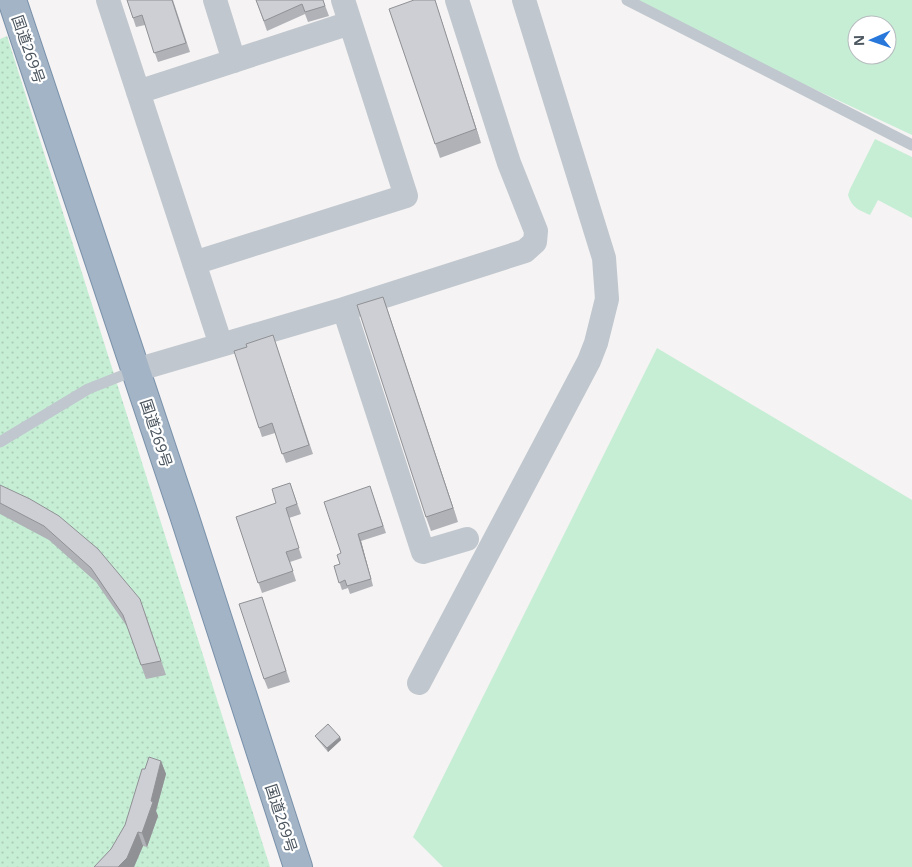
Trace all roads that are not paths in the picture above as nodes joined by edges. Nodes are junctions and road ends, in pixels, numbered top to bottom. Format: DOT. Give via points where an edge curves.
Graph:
graph roads {
  1 [pos="108,0"];
  2 [pos="215,0"];
  3 [pos="343,0"];
  4 [pos="457,0"];
  5 [pos="524,0"];
  6 [pos="627,0"];
  7 [pos="8,3"];
  8 [pos="350,23"];
  9 [pos="234,61"];
  10 [pos="138,92"];
  11 [pos="912,145"];
  12 [pos="194,263"];
  13 [pos="344,309"];
  14 [pos="222,345"];
  15 [pos="136,370"];
  16 [pos="0,442"];
  17 [pos="467,539"];
  18 [pos="419,683"];
  19 [pos="298,867"];
  1 -- 10 [label="street"];
  2 -- 9 [label="street"];
  3 -- 8 [label="street"];
  4 -- 13 [label="street" via="509,163 536,231 535,242 525,251"];
  5 -- 18 [label="street" via="604,258 607,300 589,361"];
  6 -- 11 [label="lane"];
  7 -- 15 [label="highway, 国道269号"];
  8 -- 9 [label="street"];
  8 -- 12 [label="street" via="406,196"];
  9 -- 10 [label="street"];
  10 -- 12 [label="street"];
  12 -- 14 [label="street"];
  13 -- 14 [label="street"];
  13 -- 17 [label="street" via="423,552"];
  14 -- 15 [label="street"];
  15 -- 16 [label="lane" via="88,389"];
  15 -- 19 [label="highway, 国道269号"];
}
